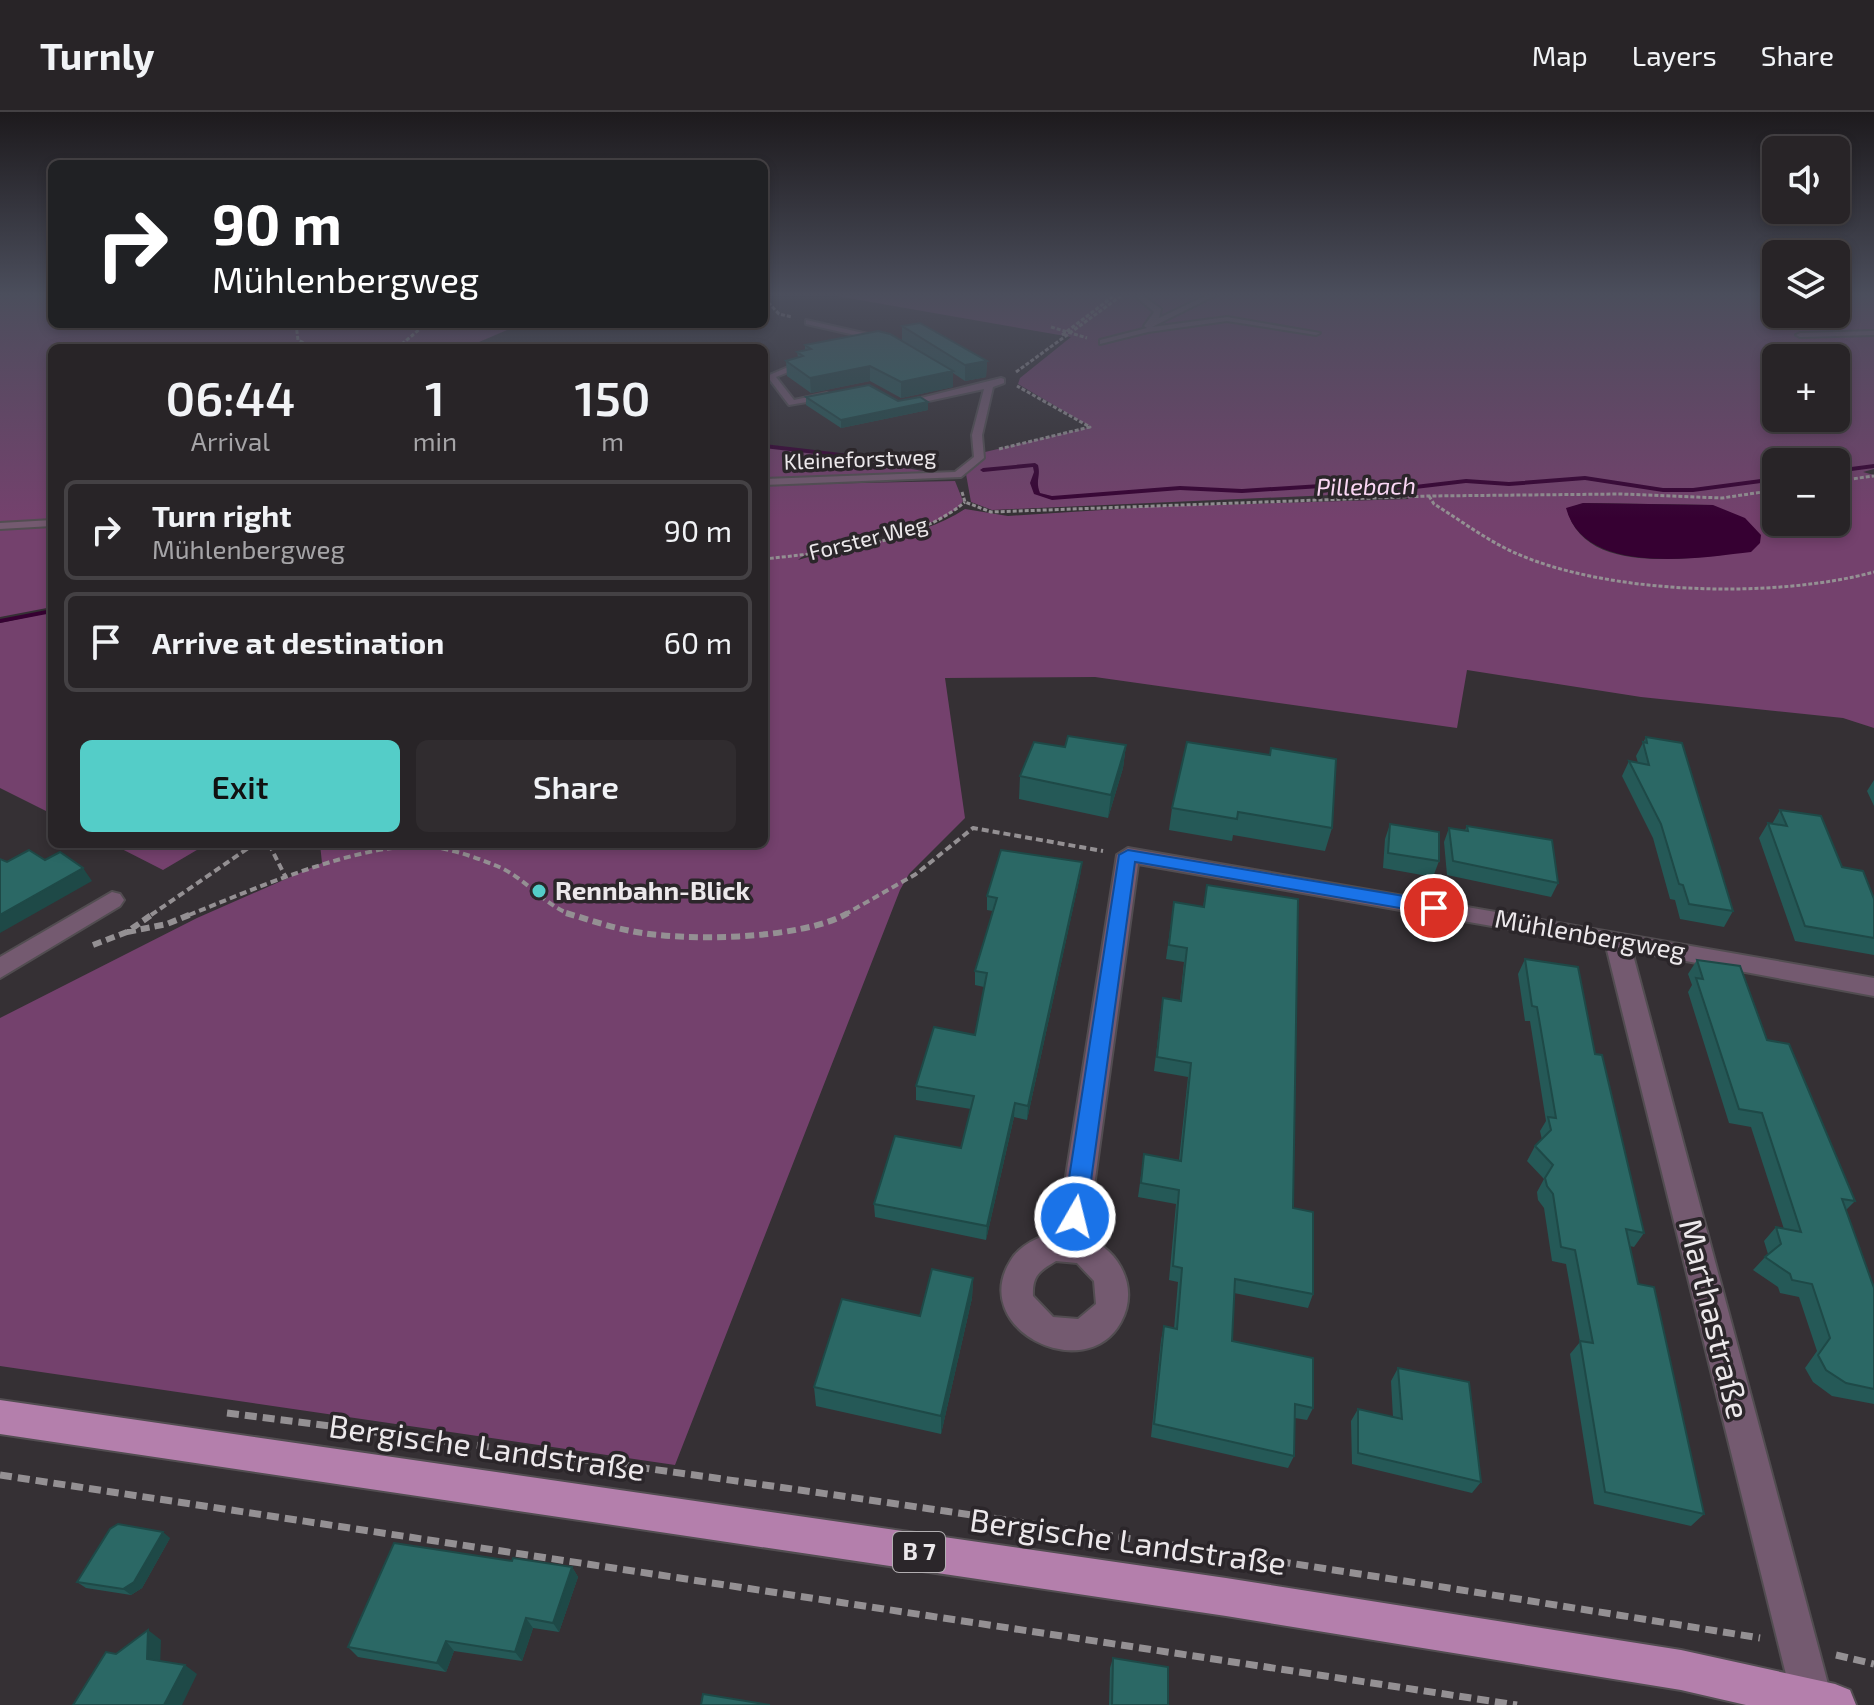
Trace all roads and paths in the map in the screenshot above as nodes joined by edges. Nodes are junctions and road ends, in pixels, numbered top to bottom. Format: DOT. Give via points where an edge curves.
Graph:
graph roads {
  1 [pos="787,369"];
  2 [pos="1019,369"];
  3 [pos="957,380"];
  4 [pos="1003,381"];
  5 [pos="989,385"];
  6 [pos="969,390"];
  7 [pos="845,392"];
  8 [pos="891,398"];
  9 [pos="979,453"];
  10 [pos="958,475"];
  11 [pos="1874,476"];
  12 [pos="1850,479"];
  13 [pos="768,482"];
  14 [pos="1762,492"];
  15 [pos="1429,496"];
  16 [pos="965,502"];
  17 [pos="48,523"];
  18 [pos="0,526"];
  19 [pos="768,558"];
  20 [pos="1874,572"];
  21 [pos="271,848"];
  22 [pos="410,848"];
  23 [pos="436,848"];
  24 [pos="1105,851"];
  25 [pos="285,876"];
  26 [pos="112,900"];
  27 [pos="127,932"];
  28 [pos="1617,939"];
  29 [pos="0,969"];
  30 [pos="1874,987"];
  31 [pos="1070,1247"];
  32 [pos="220,1412"];
  33 [pos="0,1417"];
  34 [pos="0,1475"];
  35 [pos="1798,1646"];
  36 [pos="1874,1664"];
  37 [pos="1824,1702"];
  38 [pos="1517,1705"];
  1 -- 7 [label="lane" via="771,376 792,403"];
  2 -- 4 [label="path"];
  3 -- 6 [label="lane"];
  4 -- 5 [label="lane"];
  4 -- 9 [label="path" via="1090,427"];
  5 -- 6 [label="lane"];
  5 -- 9 [label="lane" via="977,435"];
  6 -- 8 [label="lane" via="900,404"];
  9 -- 10 [label="lane"];
  10 -- 13 [label="lane, Kleineforstweg"];
  10 -- 16 [label="path"];
  11 -- 12 [label="path"];
  14 -- 15 [label="path" via="1722,498"];
  15 -- 16 [label="path" via="991,512"];
  15 -- 20 [label="path" via="1513,552 1605,581 1767,590 1830,584"];
  16 -- 19 [label="path, Forster Weg" via="947,517 911,531"];
  17 -- 18 [label="lane"];
  21 -- 25 [label="path"];
  22 -- 25 [label="path"];
  23 -- 24 [label="path" via="502,868 539,891 558,911 633,932 732,937 832,922 916,874 973,828"];
  25 -- 27 [label="path" via="167,924"];
  26 -- 29 [label="street"];
  28 -- 30 [label="street, Mühlenbergweg"];
  28 -- 31 [label="street, Mühlenbergweg" via="1128,855"];
  28 -- 35 [label="street, Marthastraße"];
  32 -- 35 [label="path, Bergische Landstraße" via="466,1443 1502,1596"];
  33 -- 37 [label="main road, Bergische Landstraße / B 7" via="1226,1597 1681,1670"];
  34 -- 38 [label="path"];
  35 -- 36 [label="path, Bergische Landstraße"];
  35 -- 37 [label="street, Marthastraße"];
}
